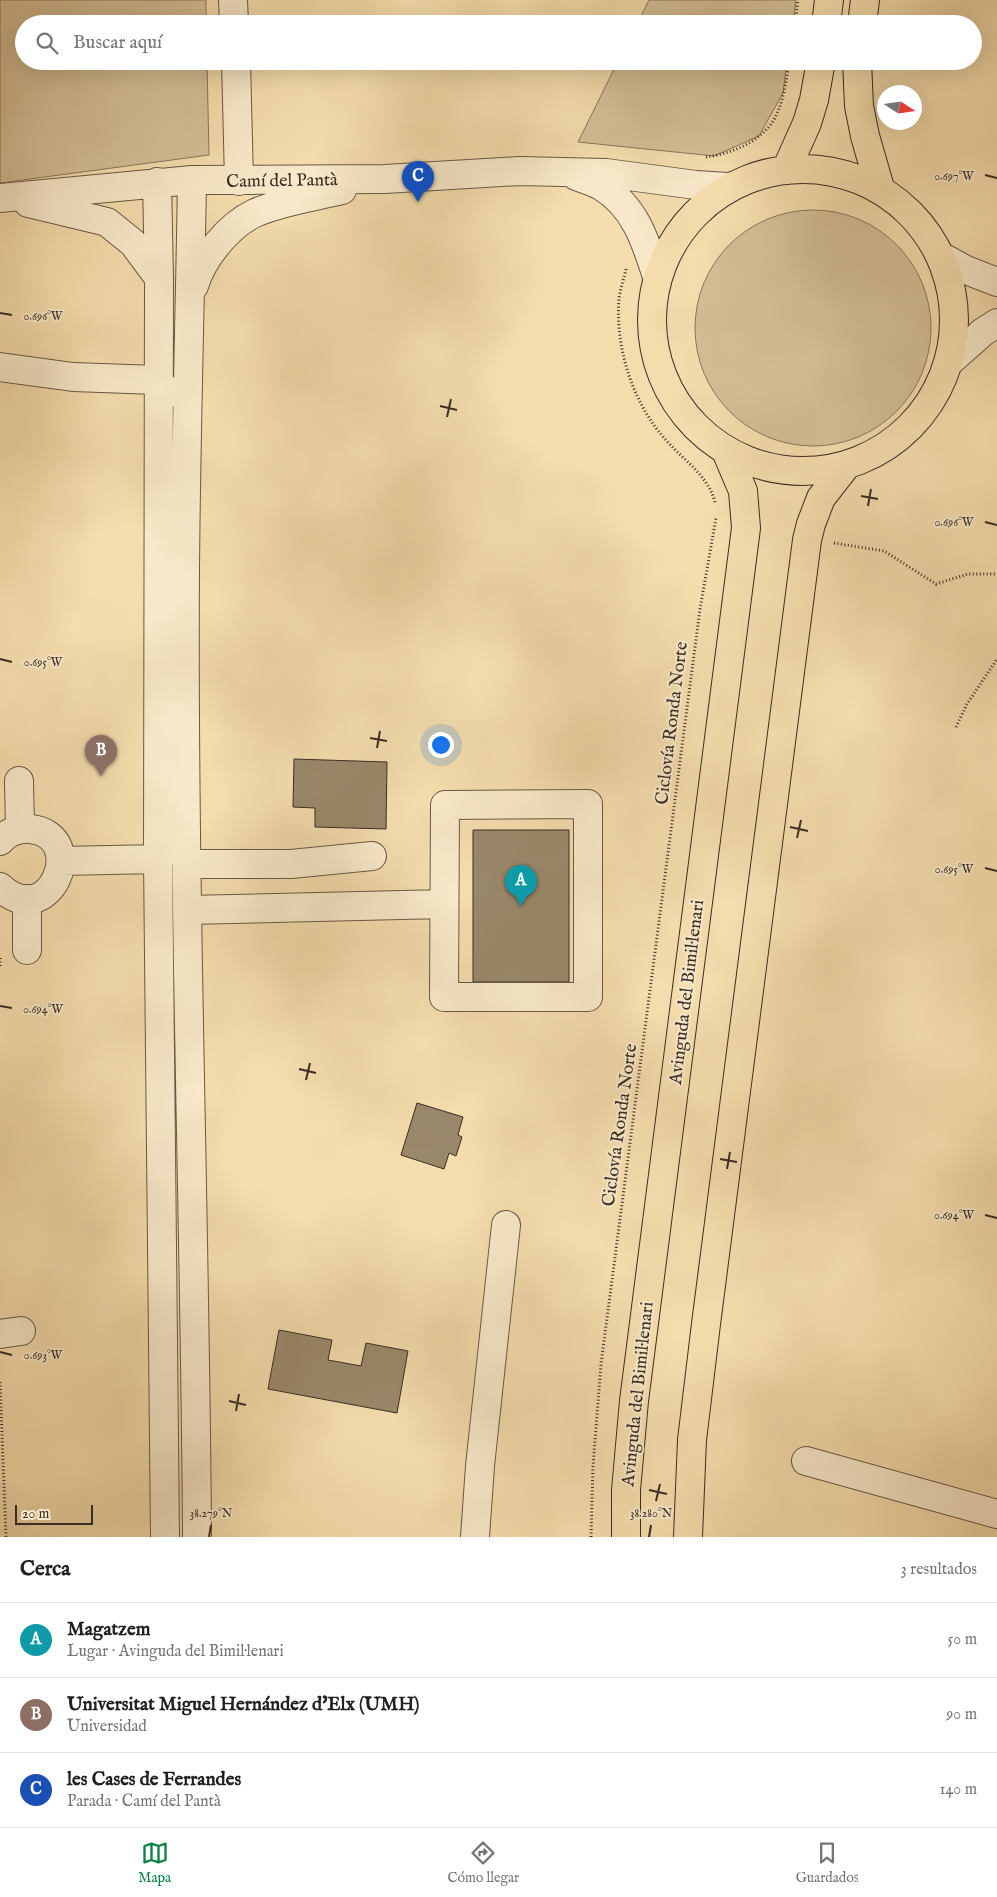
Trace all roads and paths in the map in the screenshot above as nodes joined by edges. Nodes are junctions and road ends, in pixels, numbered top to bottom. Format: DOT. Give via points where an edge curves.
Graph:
graph roads {
  1 [pos="233,0"];
  2 [pos="798,0"];
  3 [pos="829,0"];
  4 [pos="865,0"];
  5 [pos="234,15"];
  6 [pos="796,15"];
  7 [pos="827,15"];
  8 [pos="863,15"];
  9 [pos="236,70"];
  10 [pos="787,70"];
  11 [pos="819,70"];
  12 [pos="857,70"];
  13 [pos="698,158"];
  14 [pos="787,168"];
  15 [pos="566,171"];
  16 [pos="385,178"];
  17 [pos="192,180"];
  18 [pos="239,181"];
  19 [pos="157,182"];
  20 [pos="728,187"];
  21 [pos="880,188"];
  22 [pos="1,198"];
  23 [pos="942,257"];
  24 [pos="625,260"];
  25 [pos="657,277"];
  26 [pos="159,278"];
  27 [pos="997,282"];
  28 [pos="190,309"];
  29 [pos="997,323"];
  30 [pos="949,362"];
  31 [pos="0,367"];
  32 [pos="158,380"];
  33 [pos="188,437"];
  34 [pos="726,451"];
  35 [pos="846,466"];
  36 [pos="830,542"];
  37 [pos="997,574"];
  38 [pos="997,659"];
  39 [pos="956,727"];
  40 [pos="19,781"];
  41 [pos="187,811"];
  42 [pos="10,835"];
  43 [pos="372,856"];
  44 [pos="158,859"];
  45 [pos="61,861"];
  46 [pos="188,864"];
  47 [pos="0,887"];
  48 [pos="26,899"];
  49 [pos="444,904"];
  50 [pos="188,910"];
  51 [pos="27,950"];
  52 [pos="506,1225"];
  53 [pos="0,1382"];
  54 [pos="806,1461"];
  55 [pos="997,1514"];
  56 [pos="6,1537"];
  57 [pos="166,1537"];
  58 [pos="197,1537"];
  59 [pos="475,1537"];
  60 [pos="591,1537"];
  61 [pos="626,1537"];
  62 [pos="688,1537"];
  1 -- 5 [label="street"];
  2 -- 6 [label="path"];
  3 -- 7 [label="main road"];
  4 -- 8 [label="main road"];
  9 -- 18 [label="street"];
  10 -- 13 [label="path" via="783,93 771,124 759,136 739,149"];
  11 -- 14 [label="main road" via="807,123"];
  12 -- 21 [label="main road" via="859,106"];
  14 -- 20 [label="main road" via="756,175"];
  14 -- 21 [label="main road" via="834,170"];
  15 -- 16 [label="street, Camí del Pantà"];
  15 -- 20 [label="street, Camí del Pantà"];
  15 -- 25 [label="street, Camí del Pantà" via="601,186 624,204 639,226"];
  16 -- 18 [label="street, Camí del Pantà"];
  16 -- 28 [label="street" via="254,214 227,233 208,255 196,281"];
  17 -- 18 [label="street, Camí del Pantà"];
  17 -- 19 [label="street, Camí del Pantà"];
  17 -- 28 [label="street"];
  19 -- 22 [label="street, Camí del Pantà"];
  19 -- 26 [label="street"];
  20 -- 25 [label="main road" via="710,198 684,226 670,246"];
  21 -- 23 [label="main road" via="906,207"];
  22 -- 26 [label="street" via="107,222 133,243"];
  23 -- 27 [label="street"];
  23 -- 30 [label="main road" via="954,301"];
  24 -- 60 [label="path, Ciclovía Ronda Norte" via="619,298 625,363 637,395 666,440 706,480 717,520 700,609 601,1364"];
  25 -- 34 [label="main road" via="652,329 665,384 688,420"];
  26 -- 32 [label="street"];
  28 -- 32 [label="street" via="176,354"];
  28 -- 33 [label="street"];
  29 -- 30 [label="street"];
  30 -- 35 [label="main road" via="937,391 913,424 881,451"];
  31 -- 32 [label="street" via="73,377"];
  32 -- 33 [label="street" via="177,402"];
  32 -- 44 [label="street"];
  33 -- 41 [label="street" via="185,570"];
  34 -- 35 [label="main road" via="776,470 811,472"];
  34 -- 61 [label="main road, Avinguda del Bimil·lenari" via="742,490 746,528 634,1401 626,1490"];
  35 -- 62 [label="main road" via="821,498 806,548 692,1440"];
  36 -- 37 [label="path" via="884,551 936,584 968,574"];
  38 -- 39 [label="path"];
  40 -- 42 [label="street"];
  41 -- 44 [label="street" via="175,843"];
  41 -- 46 [label="street"];
  42 -- 45 [label="street" via="32,829 48,836"];
  43 -- 46 [label="street" via="291,864"];
  44 -- 45 [label="street"];
  44 -- 50 [label="street" via="177,882"];
  44 -- 57 [label="street"];
  45 -- 48 [label="street" via="56,883 48,892"];
  46 -- 50 [label="street"];
  47 -- 48 [label="street" via="16,898"];
  48 -- 51 [label="street"];
  49 -- 49 [label="street" via="444,805 588,804 588,997 444,997"];
  49 -- 50 [label="street"];
  50 -- 58 [label="street"];
  52 -- 59 [label="street"];
  53 -- 56 [label="path"];
  54 -- 55 [label="street"];
}
